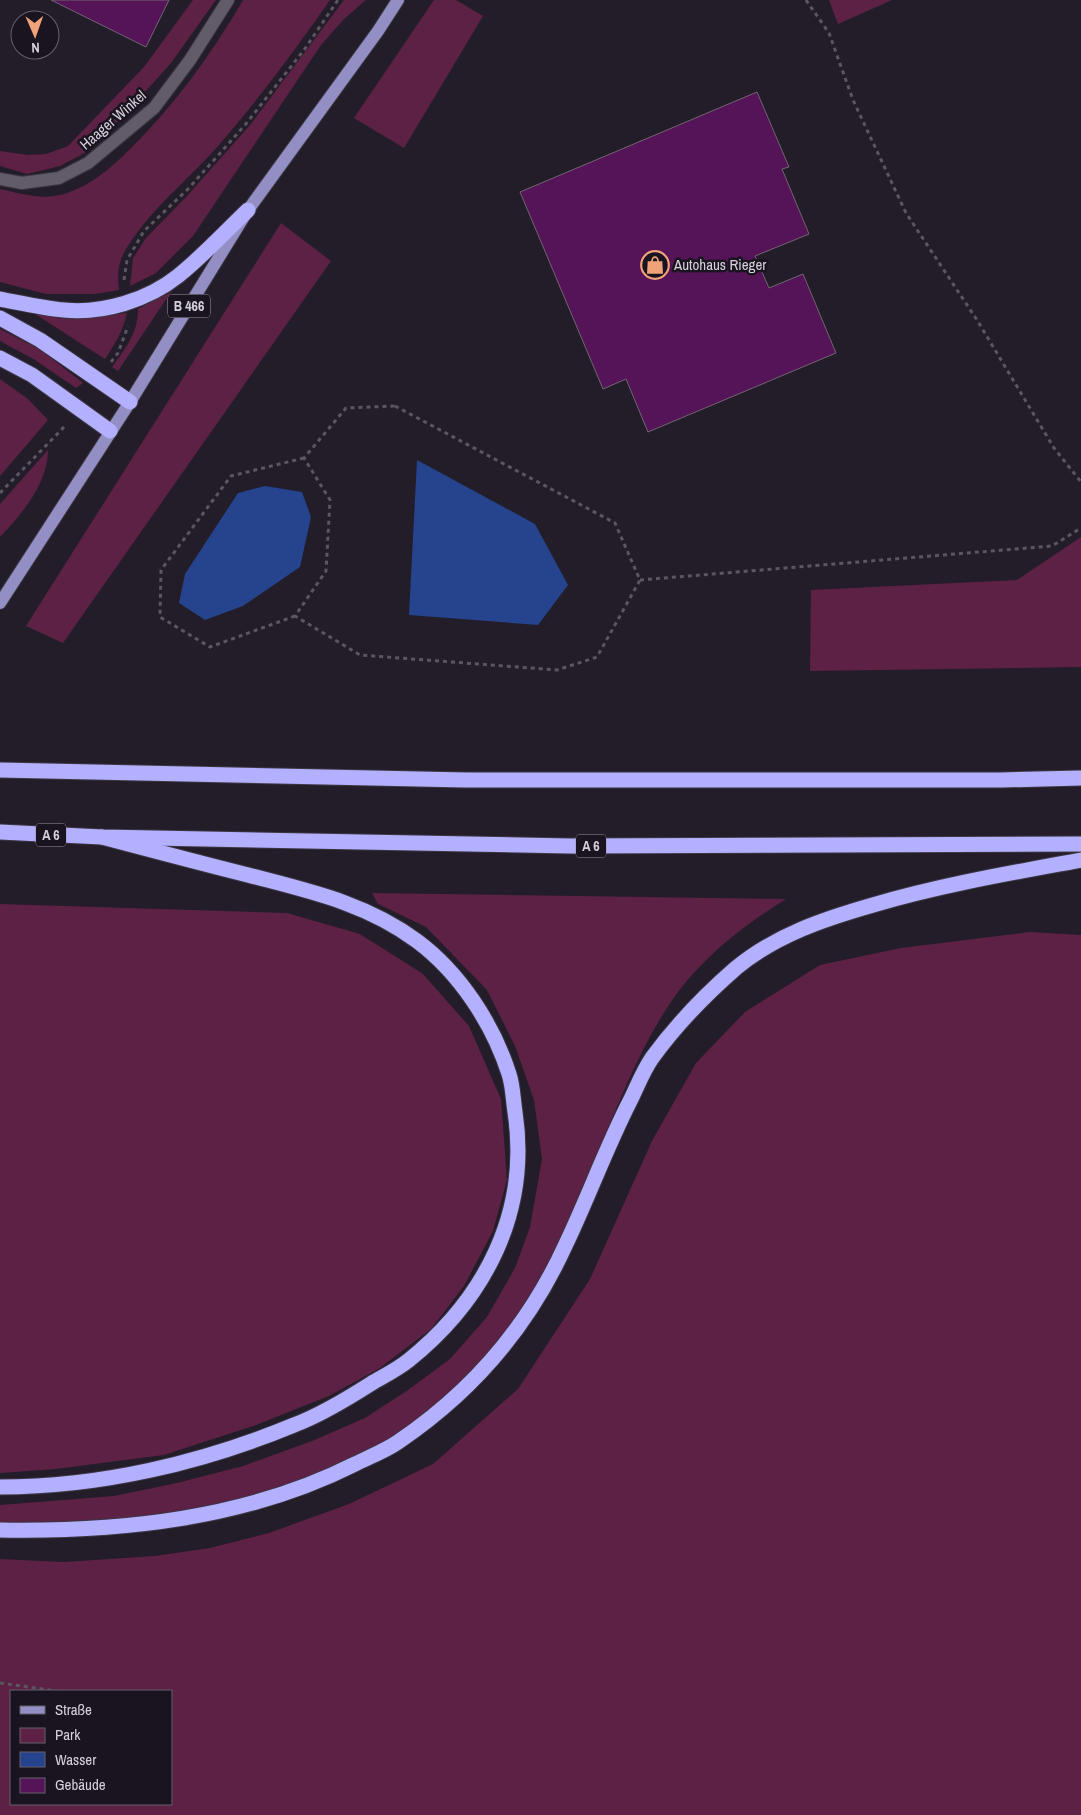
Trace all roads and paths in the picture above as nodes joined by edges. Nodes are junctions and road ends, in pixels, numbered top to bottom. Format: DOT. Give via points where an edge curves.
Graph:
graph roads {
  1 [pos="228,0"];
  2 [pos="338,0"];
  3 [pos="398,0"];
  4 [pos="806,0"];
  5 [pos="0,179"];
  6 [pos="248,210"];
  7 [pos="0,299"];
  8 [pos="128,302"];
  9 [pos="0,318"];
  10 [pos="0,358"];
  11 [pos="98,380"];
  12 [pos="130,402"];
  13 [pos="80,410"];
  14 [pos="110,431"];
  15 [pos="304,458"];
  16 [pos="1081,482"];
  17 [pos="0,493"];
  18 [pos="1081,528"];
  19 [pos="640,580"];
  20 [pos="0,603"];
  21 [pos="295,616"];
  22 [pos="0,770"];
  23 [pos="1081,778"];
  24 [pos="0,832"];
  25 [pos="102,837"];
  26 [pos="1081,844"];
  27 [pos="1081,860"];
  28 [pos="0,1487"];
  29 [pos="0,1530"];
  30 [pos="0,1683"];
  31 [pos="49,1690"];
  1 -- 5 [label="street, Haager Winkel" via="190,60 154,108 88,163 59,178 22,183"];
  2 -- 8 [label="path" via="246,125 189,188 144,231 127,260 124,278"];
  3 -- 6 [label="main road, B 466"];
  4 -- 16 [label="path" via="828,33 854,100 906,213 977,320 1054,448"];
  6 -- 8 [label="highway" via="177,276 153,292"];
  6 -- 12 [label="main road, B 466"];
  7 -- 8 [label="highway" via="64,310 94,310"];
  8 -- 11 [label="path" via="132,312 127,332 118,353"];
  9 -- 11 [label="highway" via="40,340"];
  10 -- 13 [label="highway" via="32,375"];
  11 -- 12 [label="highway"];
  12 -- 14 [label="main road, B 466"];
  13 -- 14 [label="highway"];
  13 -- 17 [label="path"];
  14 -- 20 [label="main road, B 466"];
  15 -- 19 [label="path" via="346,408 395,406 615,523"];
  15 -- 21 [label="path" via="330,500 326,571"];
  15 -- 21 [label="path" via="231,476 161,570 160,618 210,647"];
  18 -- 19 [label="path" via="1052,546"];
  19 -- 21 [label="path" via="597,657 557,670 360,655"];
  22 -- 23 [label="highway" via="466,780"];
  24 -- 25 [label="highway, A 6"];
  25 -- 26 [label="highway, A 6" via="570,846"];
  25 -- 28 [label="highway" via="322,894 372,912 418,942 457,979 487,1022 510,1076 518,1131 516,1188 507,1225 483,1279 456,1315 408,1361 353,1395 297,1424 177,1464 98,1480"];
  27 -- 29 [label="highway" via="917,892 825,919 780,938 738,966 690,1010 650,1061 564,1249 535,1303 501,1351 450,1403 396,1444 333,1475 267,1499 176,1520 100,1528"];
  30 -- 31 [label="path"];
}
